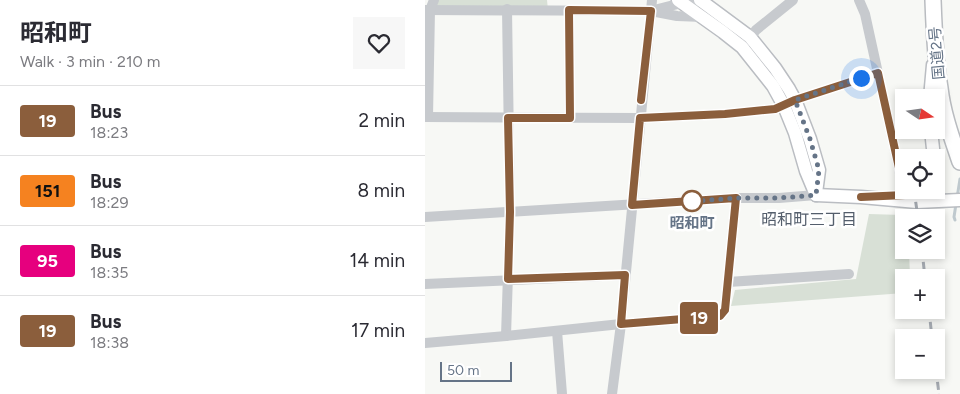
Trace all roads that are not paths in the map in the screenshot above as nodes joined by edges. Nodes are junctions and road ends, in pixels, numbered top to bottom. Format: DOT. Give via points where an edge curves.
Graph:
graph roads {
  1 [pos="652,0"];
  2 [pos="701,0"];
  3 [pos="793,0"];
  4 [pos="859,0"];
  5 [pos="933,0"];
  6 [pos="680,1"];
  7 [pos="549,5"];
  8 [pos="429,6"];
  9 [pos="507,9"];
  10 [pos="569,10"];
  11 [pos="651,11"];
  12 [pos="703,17"];
  13 [pos="746,42"];
  14 [pos="935,47"];
  15 [pos="878,73"];
  16 [pos="931,89"];
  17 [pos="789,103"];
  18 [pos="427,117"];
  19 [pos="508,118"];
  20 [pos="570,118"];
  21 [pos="640,118"];
  22 [pos="895,152"];
  23 [pos="958,156"];
  24 [pos="816,195"];
  25 [pos="736,198"];
  26 [pos="895,198"];
  27 [pos="908,199"];
  28 [pos="954,200"];
  29 [pos="632,205"];
  30 [pos="510,212"];
  31 [pos="425,217"];
  32 [pos="849,274"];
  33 [pos="625,275"];
  34 [pos="508,279"];
  35 [pos="728,282"];
  36 [pos="425,284"];
  37 [pos="621,324"];
  38 [pos="557,331"];
  39 [pos="506,336"];
  40 [pos="425,343"];
  41 [pos="562,394"];
  42 [pos="612,394"];
  1 -- 11 [label="street"];
  2 -- 6 [label="street"];
  2 -- 13 [label="main road"];
  3 -- 13 [label="street"];
  4 -- 15 [label="street"];
  5 -- 14 [label="highway, 国道2号"];
  6 -- 11 [label="street"];
  6 -- 12 [label="main road"];
  7 -- 9 [label="street"];
  7 -- 10 [label="street"];
  8 -- 9 [label="street"];
  8 -- 18 [label="street"];
  9 -- 19 [label="street"];
  10 -- 11 [label="street"];
  10 -- 20 [label="street"];
  11 -- 12 [label="street"];
  11 -- 21 [label="street"];
  12 -- 13 [label="main road"];
  13 -- 17 [label="main road" via="773,86"];
  14 -- 16 [label="main road"];
  14 -- 23 [label="highway, 国道2号" via="947,124"];
  15 -- 17 [label="street"];
  15 -- 22 [label="street"];
  17 -- 21 [label="street" via="775,109"];
  17 -- 24 [label="main road" via="806,171"];
  18 -- 19 [label="street"];
  19 -- 20 [label="street"];
  19 -- 30 [label="street"];
  20 -- 21 [label="street"];
  21 -- 29 [label="street"];
  24 -- 25 [label="street"];
  24 -- 26 [label="main road"];
  25 -- 29 [label="street"];
  25 -- 35 [label="street"];
  27 -- 28 [label="main road" via="917,202"];
  29 -- 30 [label="street"];
  29 -- 33 [label="street"];
  30 -- 31 [label="street"];
  30 -- 34 [label="street"];
  32 -- 35 [label="street"];
  33 -- 34 [label="street"];
  33 -- 37 [label="street"];
  34 -- 36 [label="street"];
  34 -- 39 [label="street"];
  35 -- 37 [label="street" via="725,310 720,316"];
  37 -- 38 [label="street"];
  37 -- 42 [label="street"];
  38 -- 39 [label="street"];
  38 -- 41 [label="street"];
  39 -- 40 [label="street"];
}
